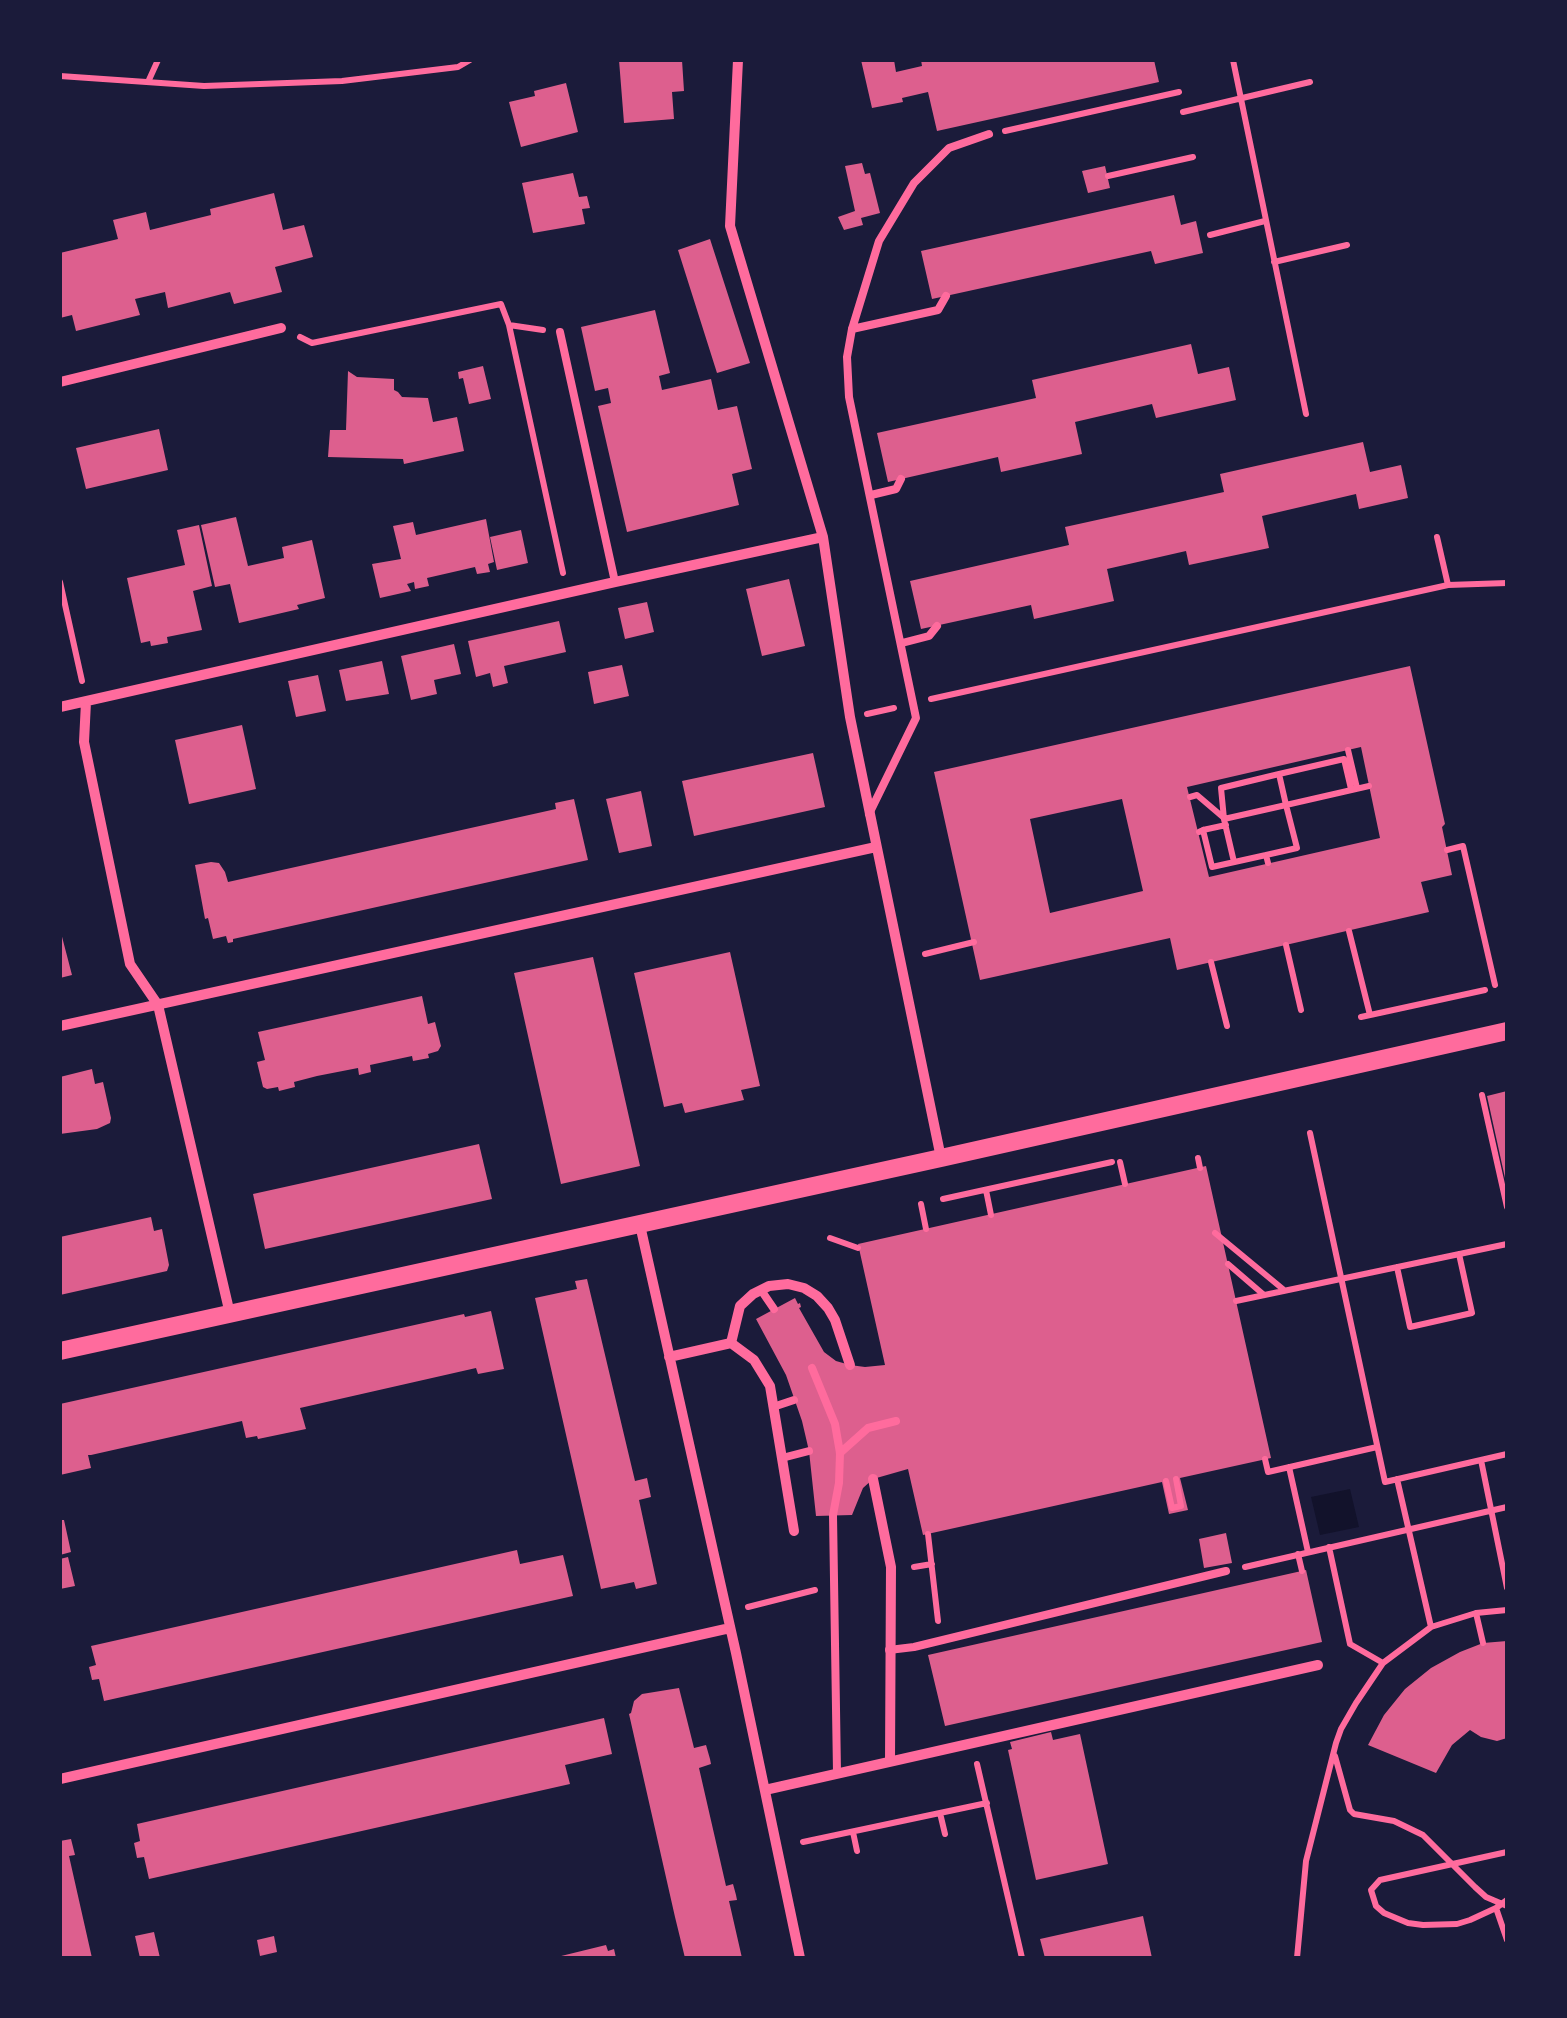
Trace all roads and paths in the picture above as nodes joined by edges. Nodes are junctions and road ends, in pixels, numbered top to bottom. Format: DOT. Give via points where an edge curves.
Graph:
graph roads {
  1 [pos="158,60"];
  2 [pos="470,60"];
  3 [pos="738,60"];
  4 [pos="1233,60"];
  5 [pos="60,76"];
  6 [pos="148,82"];
  7 [pos="1310,82"];
  8 [pos="1179,92"];
  9 [pos="1242,98"];
  10 [pos="1183,112"];
  11 [pos="989,134"];
  12 [pos="1193,156"];
  13 [pos="1108,176"];
  14 [pos="1265,221"];
  15 [pos="1210,235"];
  16 [pos="1347,246"];
  17 [pos="1274,262"];
  18 [pos="946,296"];
  19 [pos="510,325"];
  20 [pos="281,328"];
  21 [pos="852,329"];
  22 [pos="560,332"];
  23 [pos="60,382"];
  24 [pos="1306,414"];
  25 [pos="901,479"];
  26 [pos="870,495"];
  27 [pos="823,537"];
  28 [pos="1437,538"];
  29 [pos="60,582"];
  30 [pos="615,582"];
  31 [pos="1507,583"];
  32 [pos="1448,585"];
  33 [pos="568,592"];
  34 [pos="937,626"];
  35 [pos="902,643"];
  36 [pos="86,702"];
  37 [pos="914,703"];
  38 [pos="60,708"];
  39 [pos="850,717"];
  40 [pos="1348,750"];
  41 [pos="1278,774"];
  42 [pos="1215,780"];
  43 [pos="1368,786"];
  44 [pos="1354,789"];
  45 [pos="1190,797"];
  46 [pos="1286,804"];
  47 [pos="870,814"];
  48 [pos="1225,822"];
  49 [pos="876,848"];
  50 [pos="1447,850"];
  51 [pos="1234,862"];
  52 [pos="1348,931"];
  53 [pos="974,942"];
  54 [pos="1286,945"];
  55 [pos="925,954"];
  56 [pos="1211,962"];
  57 [pos="1495,985"];
  58 [pos="1485,990"];
  59 [pos="158,1005"];
  60 [pos="1302,1010"];
  61 [pos="60,1026"];
  62 [pos="1227,1026"];
  63 [pos="1507,1031"];
  64 [pos="1482,1095"];
  65 [pos="1310,1133"];
  66 [pos="941,1158"];
  67 [pos="1198,1158"];
  68 [pos="1200,1168"];
  69 [pos="1125,1184"];
  70 [pos="986,1190"];
  71 [pos="1506,1195"];
  72 [pos="943,1199"];
  73 [pos="920,1204"];
  74 [pos="1507,1207"];
  75 [pos="991,1214"];
  76 [pos="640,1224"];
  77 [pos="926,1229"];
  78 [pos="1215,1232"];
  79 [pos="830,1238"];
  80 [pos="1507,1244"];
  81 [pos="858,1248"];
  82 [pos="1459,1254"];
  83 [pos="1228,1264"];
  84 [pos="1396,1268"];
  85 [pos="1341,1278"];
  86 [pos="761,1290"];
  87 [pos="1285,1290"];
  88 [pos="1264,1295"];
  89 [pos="1236,1301"];
  90 [pos="774,1309"];
  91 [pos="230,1314"];
  92 [pos="731,1343"];
  93 [pos="60,1351"];
  94 [pos="669,1358"];
  95 [pos="850,1366"];
  96 [pos="812,1368"];
  97 [pos="794,1400"];
  98 [pos="773,1407"];
  99 [pos="896,1421"];
  100 [pos="1378,1447"];
  101 [pos="810,1450"];
  102 [pos="840,1453"];
  103 [pos="1507,1454"];
  104 [pos="782,1458"];
  105 [pos="1265,1458"];
  106 [pos="1481,1460"];
  107 [pos="1289,1468"];
  108 [pos="873,1479"];
  109 [pos="1176,1479"];
  110 [pos="1397,1479"];
  111 [pos="1166,1481"];
  112 [pos="1507,1507"];
  113 [pos="1491,1510"];
  114 [pos="1408,1530"];
  115 [pos="794,1531"];
  116 [pos="928,1534"];
  117 [pos="1329,1547"];
  118 [pos="1308,1552"];
  119 [pos="1298,1554"];
  120 [pos="1226,1571"];
  121 [pos="1302,1571"];
  122 [pos="1507,1588"];
  123 [pos="1507,1610"];
  124 [pos="1476,1613"];
  125 [pos="1431,1627"];
  126 [pos="730,1628"];
  127 [pos="940,1640"];
  128 [pos="1483,1643"];
  129 [pos="889,1650"];
  130 [pos="1383,1664"];
  131 [pos="1318,1665"];
  132 [pos="972,1742"];
  133 [pos="1335,1755"];
  134 [pos="890,1761"];
  135 [pos="837,1773"];
  136 [pos="60,1780"];
  137 [pos="765,1790"];
  138 [pos="987,1803"];
  139 [pos="940,1813"];
  140 [pos="853,1832"];
  141 [pos="944,1834"];
  142 [pos="803,1842"];
  143 [pos="858,1851"];
  144 [pos="1507,1852"];
  145 [pos="1454,1864"];
  146 [pos="1503,1905"];
  147 [pos="1507,1940"];
  148 [pos="800,1958"];
  149 [pos="1022,1958"];
  150 [pos="1298,1958"];
  1 -- 6 [label="path"];
  2 -- 6 [label="path" via="458,67 342,80"];
  3 -- 27 [label="street" via="730,226"];
  4 -- 9 [label="path"];
  5 -- 6 [label="path"];
  7 -- 9 [label="path"];
  8 -- 11 [label="path"];
  9 -- 10 [label="path"];
  9 -- 14 [label="path"];
  11 -- 21 [label="lane" via="949,148 914,183 879,241"];
  12 -- 13 [label="path"];
  14 -- 15 [label="path"];
  14 -- 17 [label="path"];
  16 -- 17 [label="path"];
  17 -- 24 [label="path"];
  18 -- 21 [label="lane" via="938,310"];
  19 -- 20 [label="path" via="501,304 312,343"];
  19 -- 22 [label="path"];
  19 -- 33 [label="path"];
  20 -- 23 [label="street"];
  21 -- 26 [label="lane" via="848,397"];
  22 -- 30 [label="lane"];
  25 -- 26 [label="lane" via="896,489"];
  26 -- 35 [label="lane"];
  27 -- 30 [label="street"];
  27 -- 39 [label="street"];
  28 -- 32 [label="path"];
  29 -- 36 [label="path"];
  30 -- 33 [label="street"];
  31 -- 32 [label="path"];
  32 -- 37 [label="path"];
  33 -- 36 [label="street"];
  34 -- 35 [label="lane" via="929,636"];
  35 -- 37 [label="lane"];
  36 -- 38 [label="street"];
  36 -- 59 [label="street" via="84,742 130,964"];
  37 -- 39 [label="path"];
  37 -- 47 [label="lane" via="916,718"];
  39 -- 47 [label="street"];
  40 -- 44 [label="path"];
  41 -- 44 [label="path" via="1334,757 1344,759"];
  41 -- 46 [label="path"];
  41 -- 48 [label="path" via="1221,788"];
  42 -- 48 [label="path"];
  43 -- 44 [label="path"];
  44 -- 46 [label="path"];
  45 -- 48 [label="path" via="1197,795"];
  46 -- 48 [label="path"];
  46 -- 51 [label="path" via="1297,848"];
  47 -- 49 [label="street"];
  48 -- 51 [label="path"];
  48 -- 51 [label="path" via="1201,831 1212,867"];
  49 -- 59 [label="street"];
  49 -- 66 [label="street"];
  50 -- 57 [label="path" via="1463,846"];
  52 -- 58 [label="path" via="1366,1016"];
  53 -- 55 [label="path"];
  54 -- 60 [label="path"];
  56 -- 62 [label="path"];
  59 -- 61 [label="street"];
  59 -- 91 [label="street"];
  63 -- 66 [label="street"];
  64 -- 71 [label="path"];
  65 -- 85 [label="path"];
  66 -- 76 [label="street"];
  67 -- 68 [label="path"];
  69 -- 70 [label="path" via="1116,1162"];
  70 -- 72 [label="path"];
  70 -- 75 [label="path"];
  71 -- 74 [label="path"];
  73 -- 77 [label="path"];
  76 -- 91 [label="street"];
  76 -- 94 [label="street"];
  78 -- 87 [label="path"];
  79 -- 81 [label="path"];
  80 -- 82 [label="path"];
  82 -- 84 [label="path"];
  82 -- 84 [label="path" via="1472,1314 1410,1327"];
  83 -- 88 [label="path"];
  84 -- 85 [label="path"];
  85 -- 87 [label="path"];
  85 -- 100 [label="path"];
  86 -- 90 [label="lane"];
  86 -- 92 [label="street" via="740,1306"];
  86 -- 95 [label="street" via="788,1284 817,1296 835,1320"];
  87 -- 88 [label="path"];
  88 -- 89 [label="path"];
  91 -- 93 [label="street"];
  92 -- 94 [label="street"];
  92 -- 98 [label="street" via="754,1360 770,1386"];
  94 -- 126 [label="street"];
  96 -- 102 [label="lane"];
  97 -- 98 [label="lane"];
  98 -- 104 [label="street"];
  99 -- 102 [label="lane" via="868,1428"];
  100 -- 107 [label="path"];
  100 -- 110 [label="path" via="1385,1482"];
  101 -- 104 [label="lane"];
  102 -- 135 [label="lane" via="833,1516"];
  103 -- 106 [label="path"];
  104 -- 115 [label="street"];
  105 -- 107 [label="path" via="1268,1472"];
  106 -- 110 [label="path"];
  106 -- 113 [label="path"];
  107 -- 118 [label="path"];
  108 -- 129 [label="street" via="891,1568"];
  109 -- 111 [label="path" via="1182,1506 1172,1508"];
  110 -- 114 [label="path"];
  112 -- 113 [label="path"];
  113 -- 114 [label="path"];
  113 -- 122 [label="path"];
  114 -- 117 [label="path"];
  114 -- 125 [label="path"];
  116 -- 127 [label="path"];
  117 -- 118 [label="path"];
  117 -- 130 [label="path" via="1350,1644"];
  118 -- 119 [label="path"];
  119 -- 120 [label="path"];
  119 -- 121 [label="path"];
  120 -- 127 [label="lane"];
  123 -- 124 [label="path"];
  124 -- 125 [label="path"];
  124 -- 128 [label="path"];
  125 -- 130 [label="path"];
  126 -- 136 [label="street"];
  126 -- 137 [label="street"];
  127 -- 129 [label="lane"];
  129 -- 134 [label="street"];
  130 -- 133 [label="path" via="1341,1729"];
  131 -- 132 [label="street"];
  132 -- 134 [label="street"];
  132 -- 138 [label="path"];
  133 -- 145 [label="path" via="1354,1814 1409,1827"];
  133 -- 150 [label="path" via="1306,1861"];
  134 -- 135 [label="street"];
  135 -- 137 [label="street"];
  137 -- 148 [label="street"];
  138 -- 139 [label="path"];
  138 -- 149 [label="path"];
  139 -- 140 [label="path"];
  139 -- 141 [label="path"];
  140 -- 142 [label="path"];
  140 -- 143 [label="path"];
  144 -- 145 [label="path"];
  145 -- 146 [label="path"];
  145 -- 146 [label="path" via="1380,1880 1371,1890 1376,1906 1423,1925 1456,1924"];
  146 -- 147 [label="path"];
}
